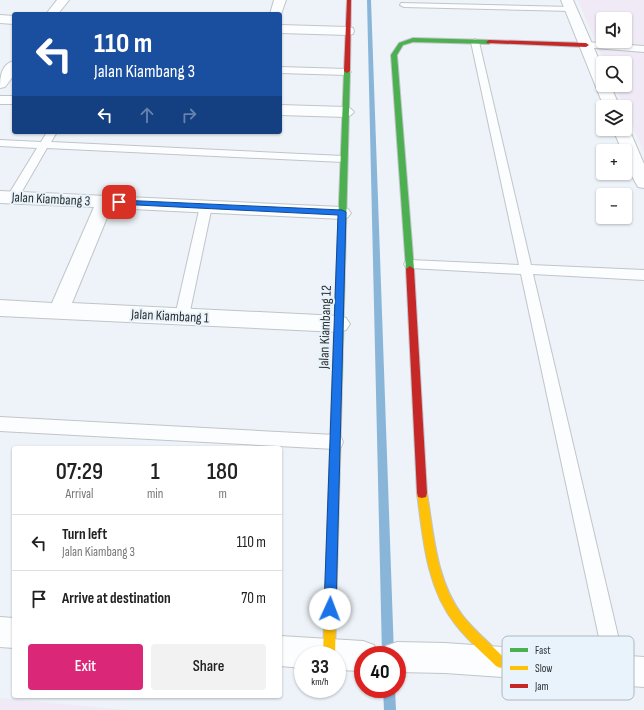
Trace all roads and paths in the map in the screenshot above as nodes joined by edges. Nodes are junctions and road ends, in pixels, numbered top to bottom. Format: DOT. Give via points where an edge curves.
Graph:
graph roads {
  1 [pos="63,0"];
  2 [pos="280,0"];
  3 [pos="349,0"];
  4 [pos="569,4"];
  5 [pos="404,5"];
  6 [pos="54,12"];
  7 [pos="277,12"];
  8 [pos="0,19"];
  9 [pos="12,20"];
  10 [pos="282,29"];
  11 [pos="348,31"];
  12 [pos="476,42"];
  13 [pos="586,45"];
  14 [pos="644,49"];
  15 [pos="12,68"];
  16 [pos="282,70"];
  17 [pos="347,72"];
  18 [pos="0,84"];
  19 [pos="0,100"];
  20 [pos="12,100"];
  21 [pos="609,100"];
  22 [pos="282,110"];
  23 [pos="346,112"];
  24 [pos="51,134"];
  25 [pos="625,136"];
  26 [pos="0,143"];
  27 [pos="44,145"];
  28 [pos="638,156"];
  29 [pos="343,159"];
  30 [pos="644,183"];
  31 [pos="7,197"];
  32 [pos="105,202"];
  33 [pos="206,206"];
  34 [pos="342,212"];
  35 [pos="410,264"];
  36 [pos="527,270"];
  37 [pos="644,275"];
  38 [pos="0,308"];
  39 [pos="60,310"];
  40 [pos="182,316"];
  41 [pos="339,324"];
  42 [pos="0,424"];
  43 [pos="335,442"];
  44 [pos="0,632"];
  45 [pos="12,633"];
  46 [pos="621,636"];
  47 [pos="329,646"];
  48 [pos="282,651"];
  49 [pos="294,652"];
  50 [pos="406,657"];
  51 [pos="500,662"];
  1 -- 6 [label="street"];
  2 -- 7 [label="street"];
  3 -- 11 [label="street, Jalan Kiambang 12"];
  4 -- 5 [label="lane"];
  4 -- 13 [label="street"];
  8 -- 9 [label="street"];
  10 -- 11 [label="street"];
  11 -- 17 [label="street, Jalan Kiambang 12"];
  12 -- 13 [label="street"];
  12 -- 35 [label="street" via="406,40 400,44 394,55"];
  12 -- 36 [label="lane"];
  13 -- 14 [label="lane"];
  13 -- 21 [label="street"];
  15 -- 18 [label="street"];
  16 -- 17 [label="lane"];
  17 -- 23 [label="street, Jalan Kiambang 12"];
  19 -- 20 [label="street"];
  22 -- 23 [label="street"];
  23 -- 29 [label="street, Jalan Kiambang 12"];
  24 -- 27 [label="lane"];
  25 -- 28 [label="street"];
  26 -- 27 [label="lane"];
  27 -- 29 [label="lane"];
  27 -- 31 [label="lane"];
  28 -- 30 [label="street"];
  29 -- 34 [label="street, Jalan Kiambang 12"];
  31 -- 32 [label="street, Jalan Kiambang 3"];
  32 -- 33 [label="street, Jalan Kiambang 3"];
  32 -- 39 [label="street"];
  33 -- 34 [label="street, Jalan Kiambang 3"];
  33 -- 40 [label="lane"];
  34 -- 41 [label="street, Jalan Kiambang 12"];
  35 -- 36 [label="lane"];
  35 -- 51 [label="street" via="422,492 433,561 442,590 459,620"];
  36 -- 37 [label="lane"];
  36 -- 46 [label="lane"];
  38 -- 39 [label="street, Jalan Kiambang 1"];
  39 -- 40 [label="street, Jalan Kiambang 1"];
  40 -- 41 [label="street, Jalan Kiambang 1"];
  41 -- 43 [label="street, Jalan Kiambang 12"];
  42 -- 43 [label="lane"];
  43 -- 47 [label="street, Jalan Kiambang 12"];
  44 -- 45 [label="street"];
  48 -- 49 [label="street"];
  50 -- 51 [label="street"];
}
